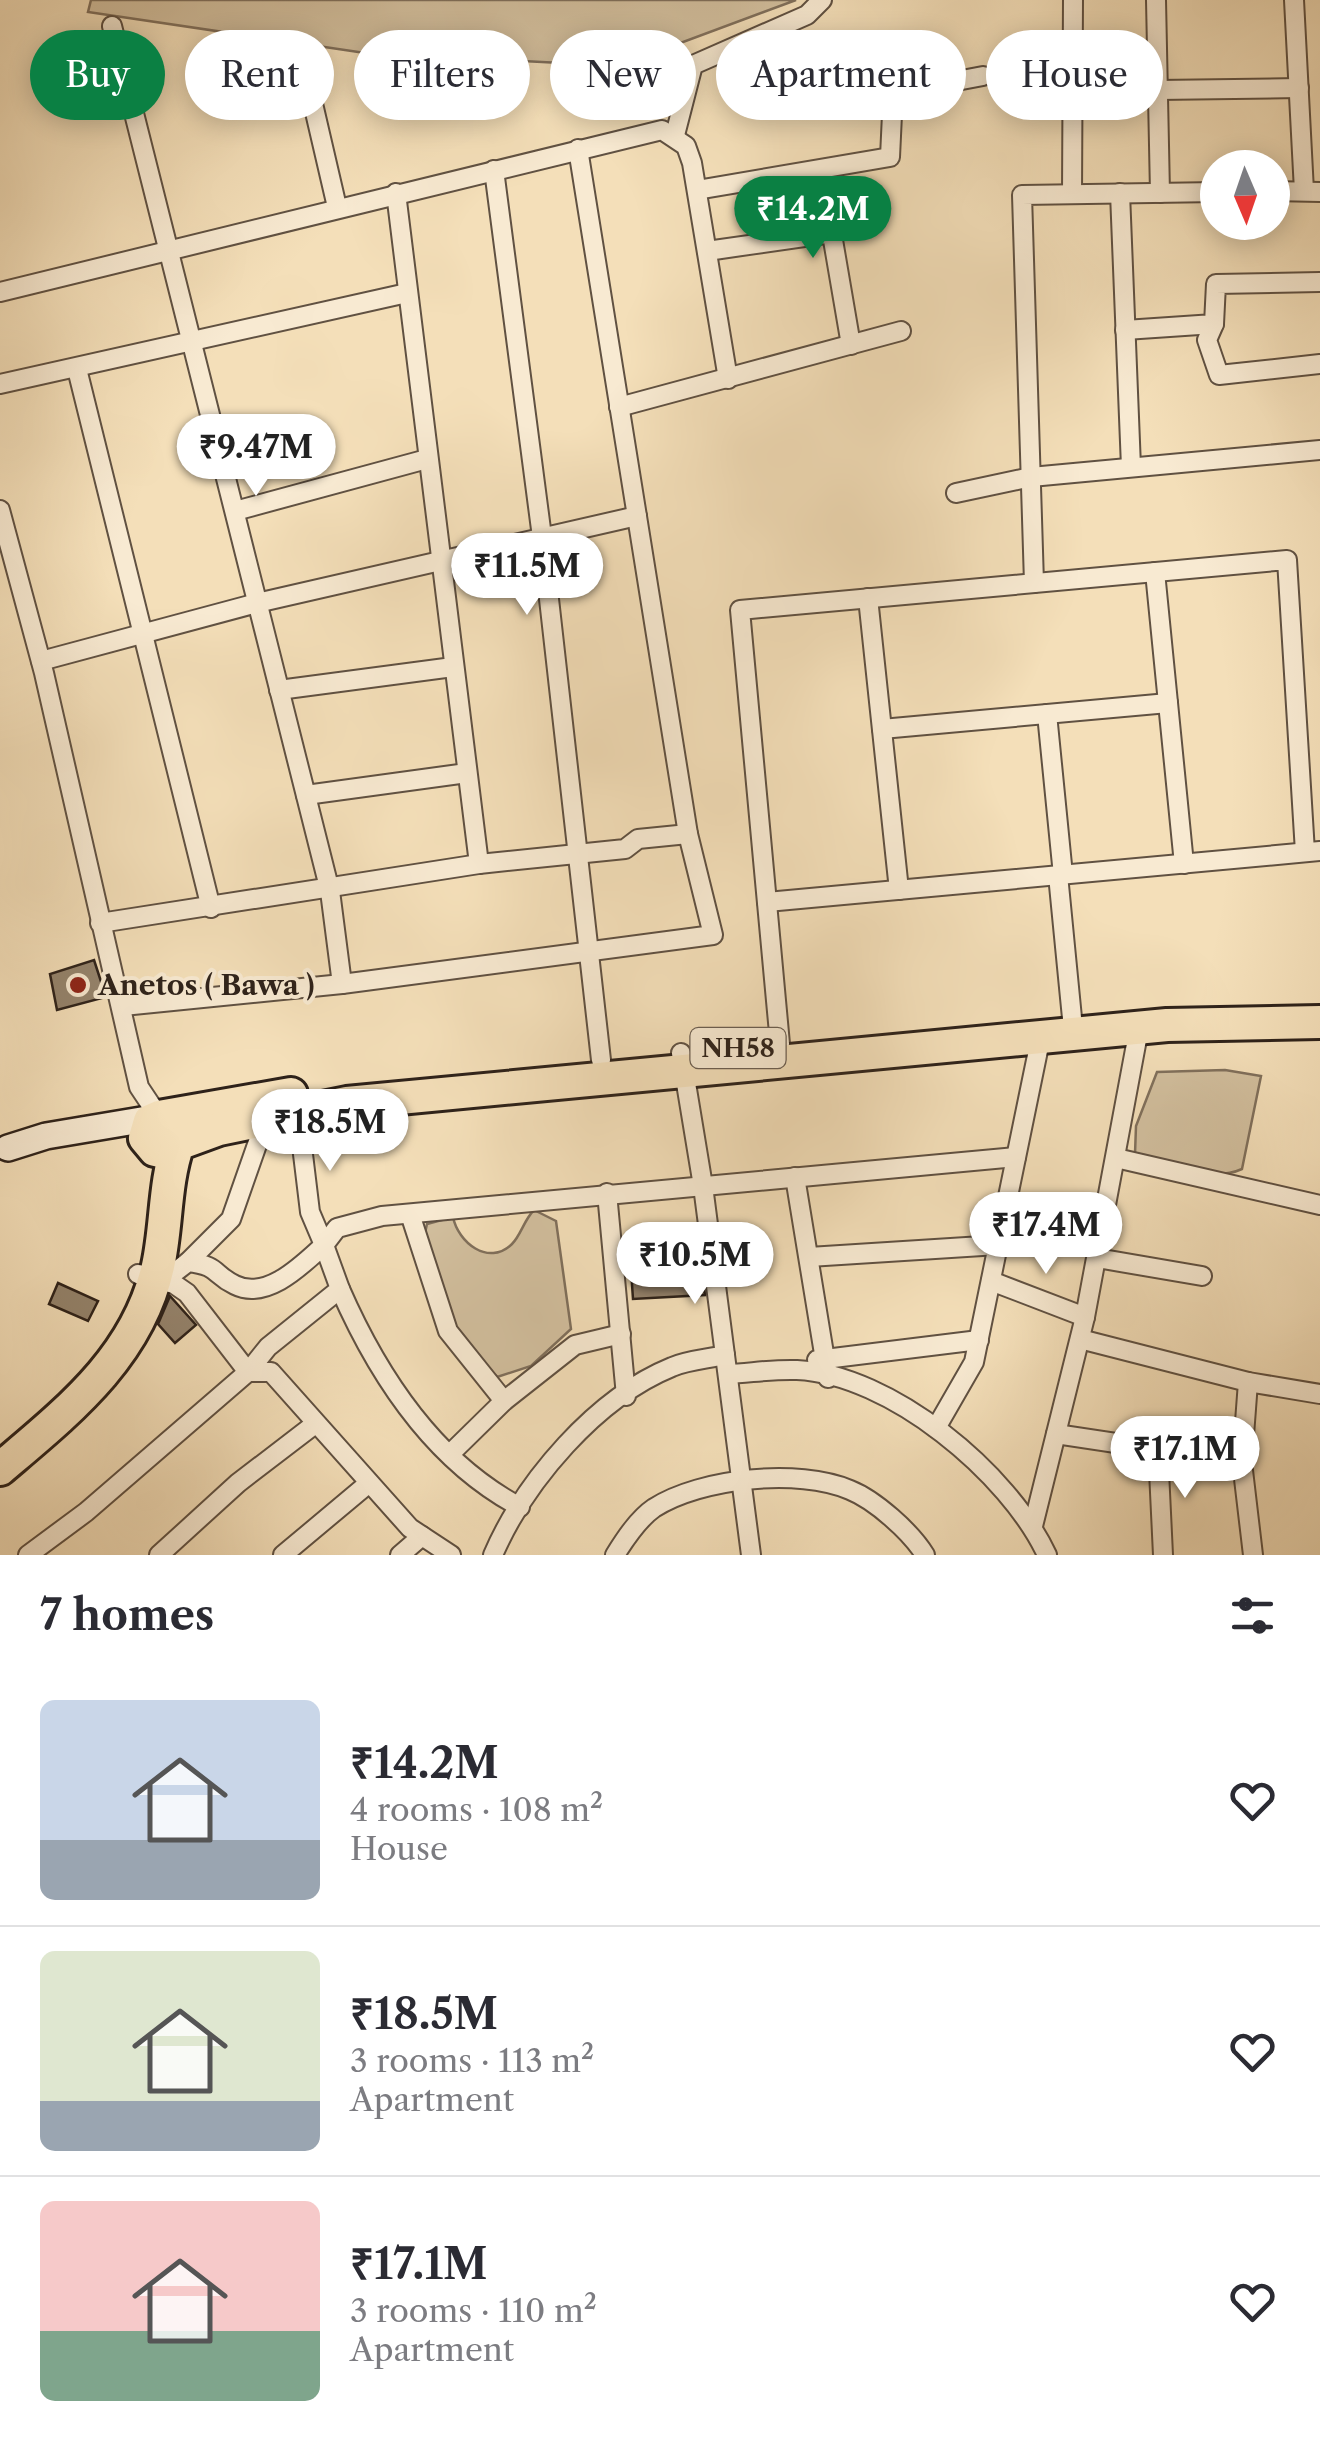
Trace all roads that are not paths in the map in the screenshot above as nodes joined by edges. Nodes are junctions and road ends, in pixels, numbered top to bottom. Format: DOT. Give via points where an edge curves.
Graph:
graph roads {
  1 [pos="822,0"];
  2 [pos="1072,0"];
  3 [pos="1156,0"];
  4 [pos="1294,0"];
  5 [pos="112,26"];
  6 [pos="1157,30"];
  7 [pos="983,76"];
  8 [pos="1299,88"];
  9 [pos="1163,90"];
  10 [pos="317,120"];
  11 [pos="1159,120"];
  12 [pos="675,135"];
  13 [pos="578,149"];
  14 [pos="494,170"];
  15 [pos="821,170"];
  16 [pos="697,190"];
  17 [pos="1160,192"];
  18 [pos="1200,192"];
  19 [pos="1312,192"];
  20 [pos="396,193"];
  21 [pos="1120,193"];
  22 [pos="1072,194"];
  23 [pos="337,207"];
  24 [pos="832,233"];
  25 [pos="171,248"];
  26 [pos="707,251"];
  27 [pos="1320,282"];
  28 [pos="0,292"];
  29 [pos="408,293"];
  30 [pos="1214,324"];
  31 [pos="1125,330"];
  32 [pos="901,331"];
  33 [pos="194,344"];
  34 [pos="852,344"];
  35 [pos="1320,364"];
  36 [pos="77,370"];
  37 [pos="728,379"];
  38 [pos="0,384"];
  39 [pos="619,407"];
  40 [pos="1320,450"];
  41 [pos="427,459"];
  42 [pos="1130,468"];
  43 [pos="1031,477"];
  44 [pos="956,493"];
  45 [pos="0,510"];
  46 [pos="235,511"];
  47 [pos="637,516"];
  48 [pos="542,537"];
  49 [pos="439,563"];
  50 [pos="1155,572"];
  51 [pos="1034,583"];
  52 [pos="868,598"];
  53 [pos="257,602"];
  54 [pos="140,634"];
  55 [pos="41,661"];
  56 [pos="452,667"];
  57 [pos="279,690"];
  58 [pos="1168,703"];
  59 [pos="1048,714"];
  60 [pos="882,729"];
  61 [pos="467,773"];
  62 [pos="306,795"];
  63 [pos="688,834"];
  64 [pos="1313,852"];
  65 [pos="578,854"];
  66 [pos="479,864"];
  67 [pos="1184,864"];
  68 [pos="1060,875"];
  69 [pos="899,890"];
  70 [pos="330,891"];
  71 [pos="767,902"];
  72 [pos="211,908"];
  73 [pos="100,923"];
  74 [pos="588,949"];
  75 [pos="342,984"];
  76 [pos="123,1006"];
  77 [pos="1320,1007"];
  78 [pos="1072,1018"];
  79 [pos="1141,1020"];
  80 [pos="1320,1022"];
  81 [pos="1041,1036"];
  82 [pos="780,1044"];
  83 [pos="601,1060"];
  84 [pos="682,1061"];
  85 [pos="282,1116"];
  86 [pos="162,1135"];
  87 [pos="4,1149"];
  88 [pos="1016,1157"];
  89 [pos="1116,1158"];
  90 [pos="796,1177"];
  91 [pos="703,1186"];
  92 [pos="607,1194"];
  93 [pos="1320,1205"];
  94 [pos="410,1214"];
  95 [pos="324,1245"];
  96 [pos="998,1245"];
  97 [pos="808,1258"];
  98 [pos="1097,1258"];
  99 [pos="188,1262"];
  100 [pos="147,1276"];
  101 [pos="1202,1276"];
  102 [pos="991,1281"];
  103 [pos="340,1290"];
  104 [pos="1085,1317"];
  105 [pos="620,1334"];
  106 [pos="1080,1338"];
  107 [pos="978,1340"];
  108 [pos="725,1354"];
  109 [pos="825,1356"];
  110 [pos="799,1370"];
  111 [pos="248,1372"];
  112 [pos="728,1374"];
  113 [pos="828,1378"];
  114 [pos="1248,1382"];
  115 [pos="1320,1394"];
  116 [pos="626,1396"];
  117 [pos="504,1400"];
  118 [pos="315,1424"];
  119 [pos="936,1428"];
  120 [pos="1056,1434"];
  121 [pos="0,1443"];
  122 [pos="1158,1450"];
  123 [pos="450,1454"];
  124 [pos="1242,1462"];
  125 [pos="0,1469"];
  126 [pos="742,1481"];
  127 [pos="369,1483"];
  128 [pos="520,1507"];
  129 [pos="1034,1526"];
  130 [pos="422,1536"];
  131 [pos="28,1555"];
  132 [pos="159,1555"];
  133 [pos="284,1555"];
  134 [pos="400,1555"];
  135 [pos="451,1555"];
  136 [pos="493,1555"];
  137 [pos="614,1555"];
  138 [pos="751,1555"];
  139 [pos="925,1555"];
  140 [pos="1047,1555"];
  141 [pos="1163,1555"];
  142 [pos="1253,1555"];
  1 -- 12 [label="street" via="807,15 694,64"];
  2 -- 22 [label="street"];
  3 -- 6 [label="street"];
  4 -- 8 [label="street"];
  5 -- 25 [label="street"];
  7 -- 15 [label="street" via="894,94 890,157"];
  8 -- 9 [label="street"];
  8 -- 19 [label="street"];
  10 -- 23 [label="street"];
  11 -- 17 [label="street"];
  12 -- 13 [label="street" via="644,131"];
  12 -- 16 [label="street" via="686,146"];
  13 -- 14 [label="street"];
  13 -- 39 [label="street"];
  14 -- 20 [label="street"];
  14 -- 48 [label="street"];
  15 -- 16 [label="street"];
  15 -- 24 [label="street"];
  16 -- 26 [label="street"];
  17 -- 18 [label="street"];
  17 -- 21 [label="street"];
  20 -- 23 [label="street"];
  20 -- 29 [label="street"];
  21 -- 22 [label="street"];
  21 -- 31 [label="street"];
  22 -- 43 [label="street" via="1022,194"];
  23 -- 25 [label="street"];
  24 -- 26 [label="street"];
  24 -- 34 [label="street"];
  25 -- 28 [label="street"];
  25 -- 33 [label="street"];
  26 -- 37 [label="street"];
  27 -- 30 [label="street" via="1216,284"];
  29 -- 33 [label="street"];
  29 -- 41 [label="street"];
  30 -- 31 [label="street"];
  30 -- 35 [label="street" via="1207,340 1219,375"];
  31 -- 42 [label="street"];
  32 -- 34 [label="street"];
  33 -- 36 [label="street"];
  33 -- 46 [label="street"];
  34 -- 37 [label="street"];
  36 -- 38 [label="street"];
  36 -- 54 [label="street"];
  37 -- 39 [label="street"];
  39 -- 47 [label="street"];
  40 -- 42 [label="street"];
  41 -- 46 [label="street"];
  41 -- 49 [label="street"];
  42 -- 43 [label="street"];
  43 -- 44 [label="street"];
  43 -- 51 [label="street"];
  45 -- 55 [label="street"];
  46 -- 53 [label="street"];
  47 -- 48 [label="street"];
  47 -- 63 [label="street"];
  48 -- 49 [label="street"];
  48 -- 65 [label="street"];
  49 -- 53 [label="street"];
  49 -- 56 [label="street"];
  50 -- 51 [label="street"];
  50 -- 58 [label="street"];
  50 -- 64 [label="street" via="1287,560"];
  51 -- 52 [label="street"];
  52 -- 60 [label="street"];
  52 -- 71 [label="street" via="740,610"];
  53 -- 54 [label="street"];
  53 -- 57 [label="street"];
  54 -- 55 [label="street"];
  54 -- 72 [label="street"];
  55 -- 73 [label="street"];
  56 -- 57 [label="street"];
  56 -- 61 [label="street"];
  57 -- 62 [label="street"];
  58 -- 59 [label="street"];
  58 -- 67 [label="street"];
  59 -- 60 [label="street"];
  59 -- 68 [label="street"];
  60 -- 69 [label="street"];
  61 -- 62 [label="street"];
  61 -- 66 [label="street"];
  62 -- 70 [label="street"];
  63 -- 65 [label="street"];
  63 -- 74 [label="street" via="713,935"];
  64 -- 67 [label="street"];
  65 -- 66 [label="street"];
  65 -- 74 [label="street"];
  66 -- 70 [label="street"];
  67 -- 68 [label="street"];
  68 -- 69 [label="street"];
  68 -- 78 [label="street"];
  69 -- 71 [label="street"];
  70 -- 72 [label="street"];
  70 -- 75 [label="street"];
  71 -- 82 [label="street"];
  72 -- 73 [label="street"];
  73 -- 76 [label="street"];
  74 -- 75 [label="street"];
  74 -- 83 [label="street"];
  75 -- 76 [label="street"];
  76 -- 86 [label="street" via="139,1087"];
  77 -- 79 [label="highway, NH58"];
  78 -- 79 [label="highway, NH58"];
  78 -- 82 [label="highway, NH58"];
  79 -- 80 [label="highway, NH58"];
  79 -- 81 [label="highway, NH58"];
  79 -- 89 [label="street"];
  81 -- 84 [label="highway, NH58"];
  81 -- 88 [label="street"];
  82 -- 84 [label="highway, NH58"];
  83 -- 84 [label="highway, NH58"];
  83 -- 86 [label="highway, NH58" via="236,1101"];
  84 -- 85 [label="highway, NH58" via="347,1102"];
  84 -- 91 [label="street"];
  85 -- 86 [label="highway, NH58"];
  85 -- 95 [label="street"];
  85 -- 99 [label="street" via="230,1219"];
  86 -- 87 [label="street" via="46,1136"];
  86 -- 100 [label="highway" via="170,1167"];
  88 -- 90 [label="street"];
  88 -- 96 [label="street"];
  89 -- 93 [label="street"];
  89 -- 98 [label="street"];
  90 -- 91 [label="street"];
  90 -- 97 [label="street"];
  91 -- 92 [label="street"];
  91 -- 108 [label="street"];
  92 -- 94 [label="street"];
  92 -- 105 [label="street"];
  94 -- 95 [label="street" via="337,1228"];
  94 -- 117 [label="street" via="448,1331"];
  95 -- 99 [label="street" via="290,1275 254,1288 237,1286 208,1264"];
  95 -- 103 [label="street"];
  96 -- 97 [label="street"];
  96 -- 102 [label="street"];
  97 -- 109 [label="street"];
  98 -- 101 [label="street"];
  98 -- 104 [label="street"];
  99 -- 100 [label="street" via="170,1276"];
  100 -- 111 [label="street" via="188,1293"];
  100 -- 121 [label="highway" via="97,1356"];
  100 -- 125 [label="highway" via="112,1367"];
  102 -- 104 [label="street"];
  102 -- 107 [label="street"];
  103 -- 111 [label="street" via="268,1347"];
  103 -- 123 [label="street" via="381,1374"];
  104 -- 106 [label="street"];
  105 -- 116 [label="street"];
  105 -- 117 [label="street" via="575,1345"];
  106 -- 114 [label="street"];
  106 -- 120 [label="street"];
  107 -- 109 [label="street"];
  107 -- 119 [label="street" via="974,1362"];
  108 -- 112 [label="street"];
  108 -- 116 [label="street" via="672,1367"];
  109 -- 110 [label="street"];
  109 -- 113 [label="street"];
  110 -- 112 [label="street"];
  110 -- 113 [label="street"];
  111 -- 118 [label="street" via="270,1372"];
  111 -- 131 [label="street"];
  112 -- 126 [label="street"];
  113 -- 119 [label="street" via="873,1390"];
  114 -- 115 [label="street"];
  114 -- 124 [label="street"];
  116 -- 128 [label="street" via="592,1418 538,1475"];
  117 -- 123 [label="street"];
  118 -- 127 [label="street"];
  118 -- 132 [label="street"];
  119 -- 129 [label="street"];
  120 -- 122 [label="street"];
  120 -- 129 [label="street"];
  122 -- 124 [label="street"];
  122 -- 141 [label="street"];
  123 -- 128 [label="street"];
  124 -- 142 [label="street"];
  126 -- 137 [label="street" via="689,1491 652,1510"];
  126 -- 138 [label="street"];
  126 -- 139 [label="street" via="795,1479 850,1490"];
  127 -- 130 [label="street"];
  127 -- 133 [label="street"];
  128 -- 136 [label="street"];
  129 -- 140 [label="street"];
  130 -- 134 [label="street"];
  130 -- 135 [label="street"];
}
